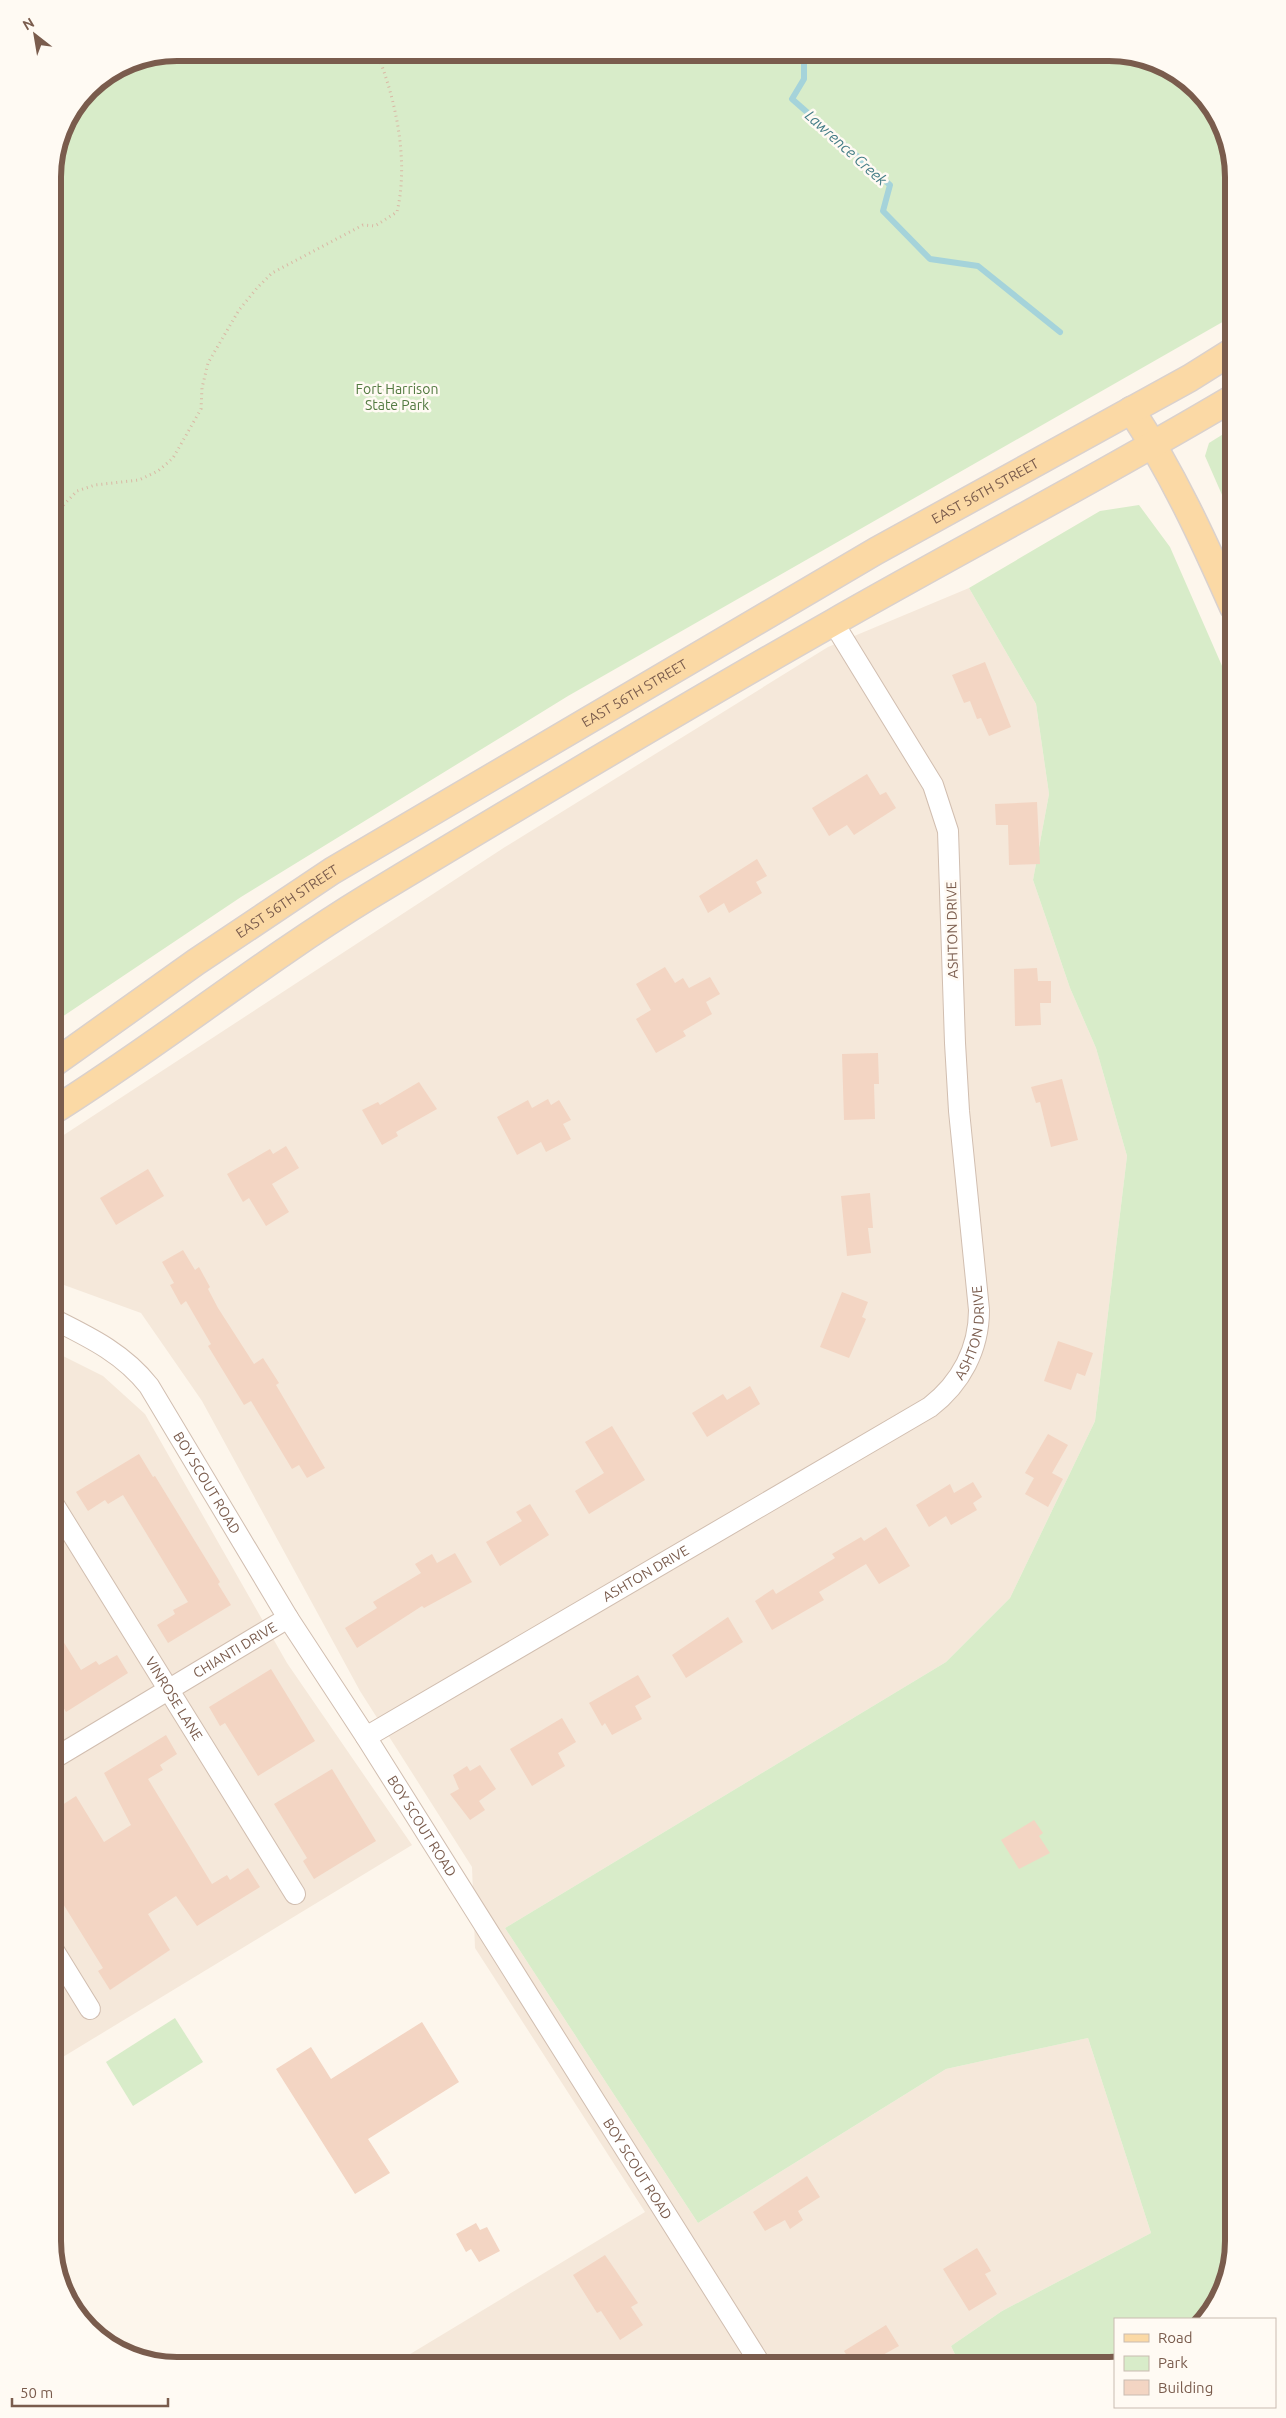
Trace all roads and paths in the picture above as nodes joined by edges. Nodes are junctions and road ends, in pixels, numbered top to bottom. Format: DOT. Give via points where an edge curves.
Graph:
graph roads {
  1 [pos="381,61"];
  2 [pos="1225,356"];
  3 [pos="1225,403"];
  4 [pos="1131,410"];
  5 [pos="1154,444"];
  6 [pos="61,508"];
  7 [pos="1225,586"];
  8 [pos="833,622"];
  9 [pos="61,1058"];
  10 [pos="61,1106"];
  11 [pos="61,1323"];
  12 [pos="61,1516"];
  13 [pos="288,1618"];
  14 [pos="168,1690"];
  15 [pos="366,1737"];
  16 [pos="61,1754"];
  17 [pos="295,1894"];
  18 [pos="61,1964"];
  19 [pos="90,2009"];
  20 [pos="756,2357"];
  1 -- 6 [label="path" via="400,154 402,193 397,212 374,226 363,225 272,273 239,310 208,363 201,409 173,458 158,471 139,480 95,485 78,492"];
  2 -- 4 [label="main road, EAST 56TH STREET"];
  3 -- 5 [label="main road"];
  4 -- 5 [label="main road"];
  4 -- 9 [label="main road, EAST 56TH STREET" via="842,571 332,871"];
  5 -- 7 [label="main road"];
  5 -- 8 [label="main road"];
  8 -- 10 [label="main road" via="364,900"];
  8 -- 15 [label="street, ASHTON DRIVE" via="933,785 948,831 956,1072 980,1310 976,1341 969,1360 959,1378 930,1407"];
  11 -- 13 [label="street, BOY SCOUT ROAD" via="103,1344 143,1379"];
  12 -- 14 [label="street, VINROSE LANE"];
  13 -- 14 [label="street, CHIANTI DRIVE"];
  13 -- 15 [label="street, BOY SCOUT ROAD"];
  14 -- 16 [label="street, CHIANTI DRIVE"];
  14 -- 17 [label="street, VINROSE LANE"];
  15 -- 20 [label="street, BOY SCOUT ROAD"];
  18 -- 19 [label="street"];
}
